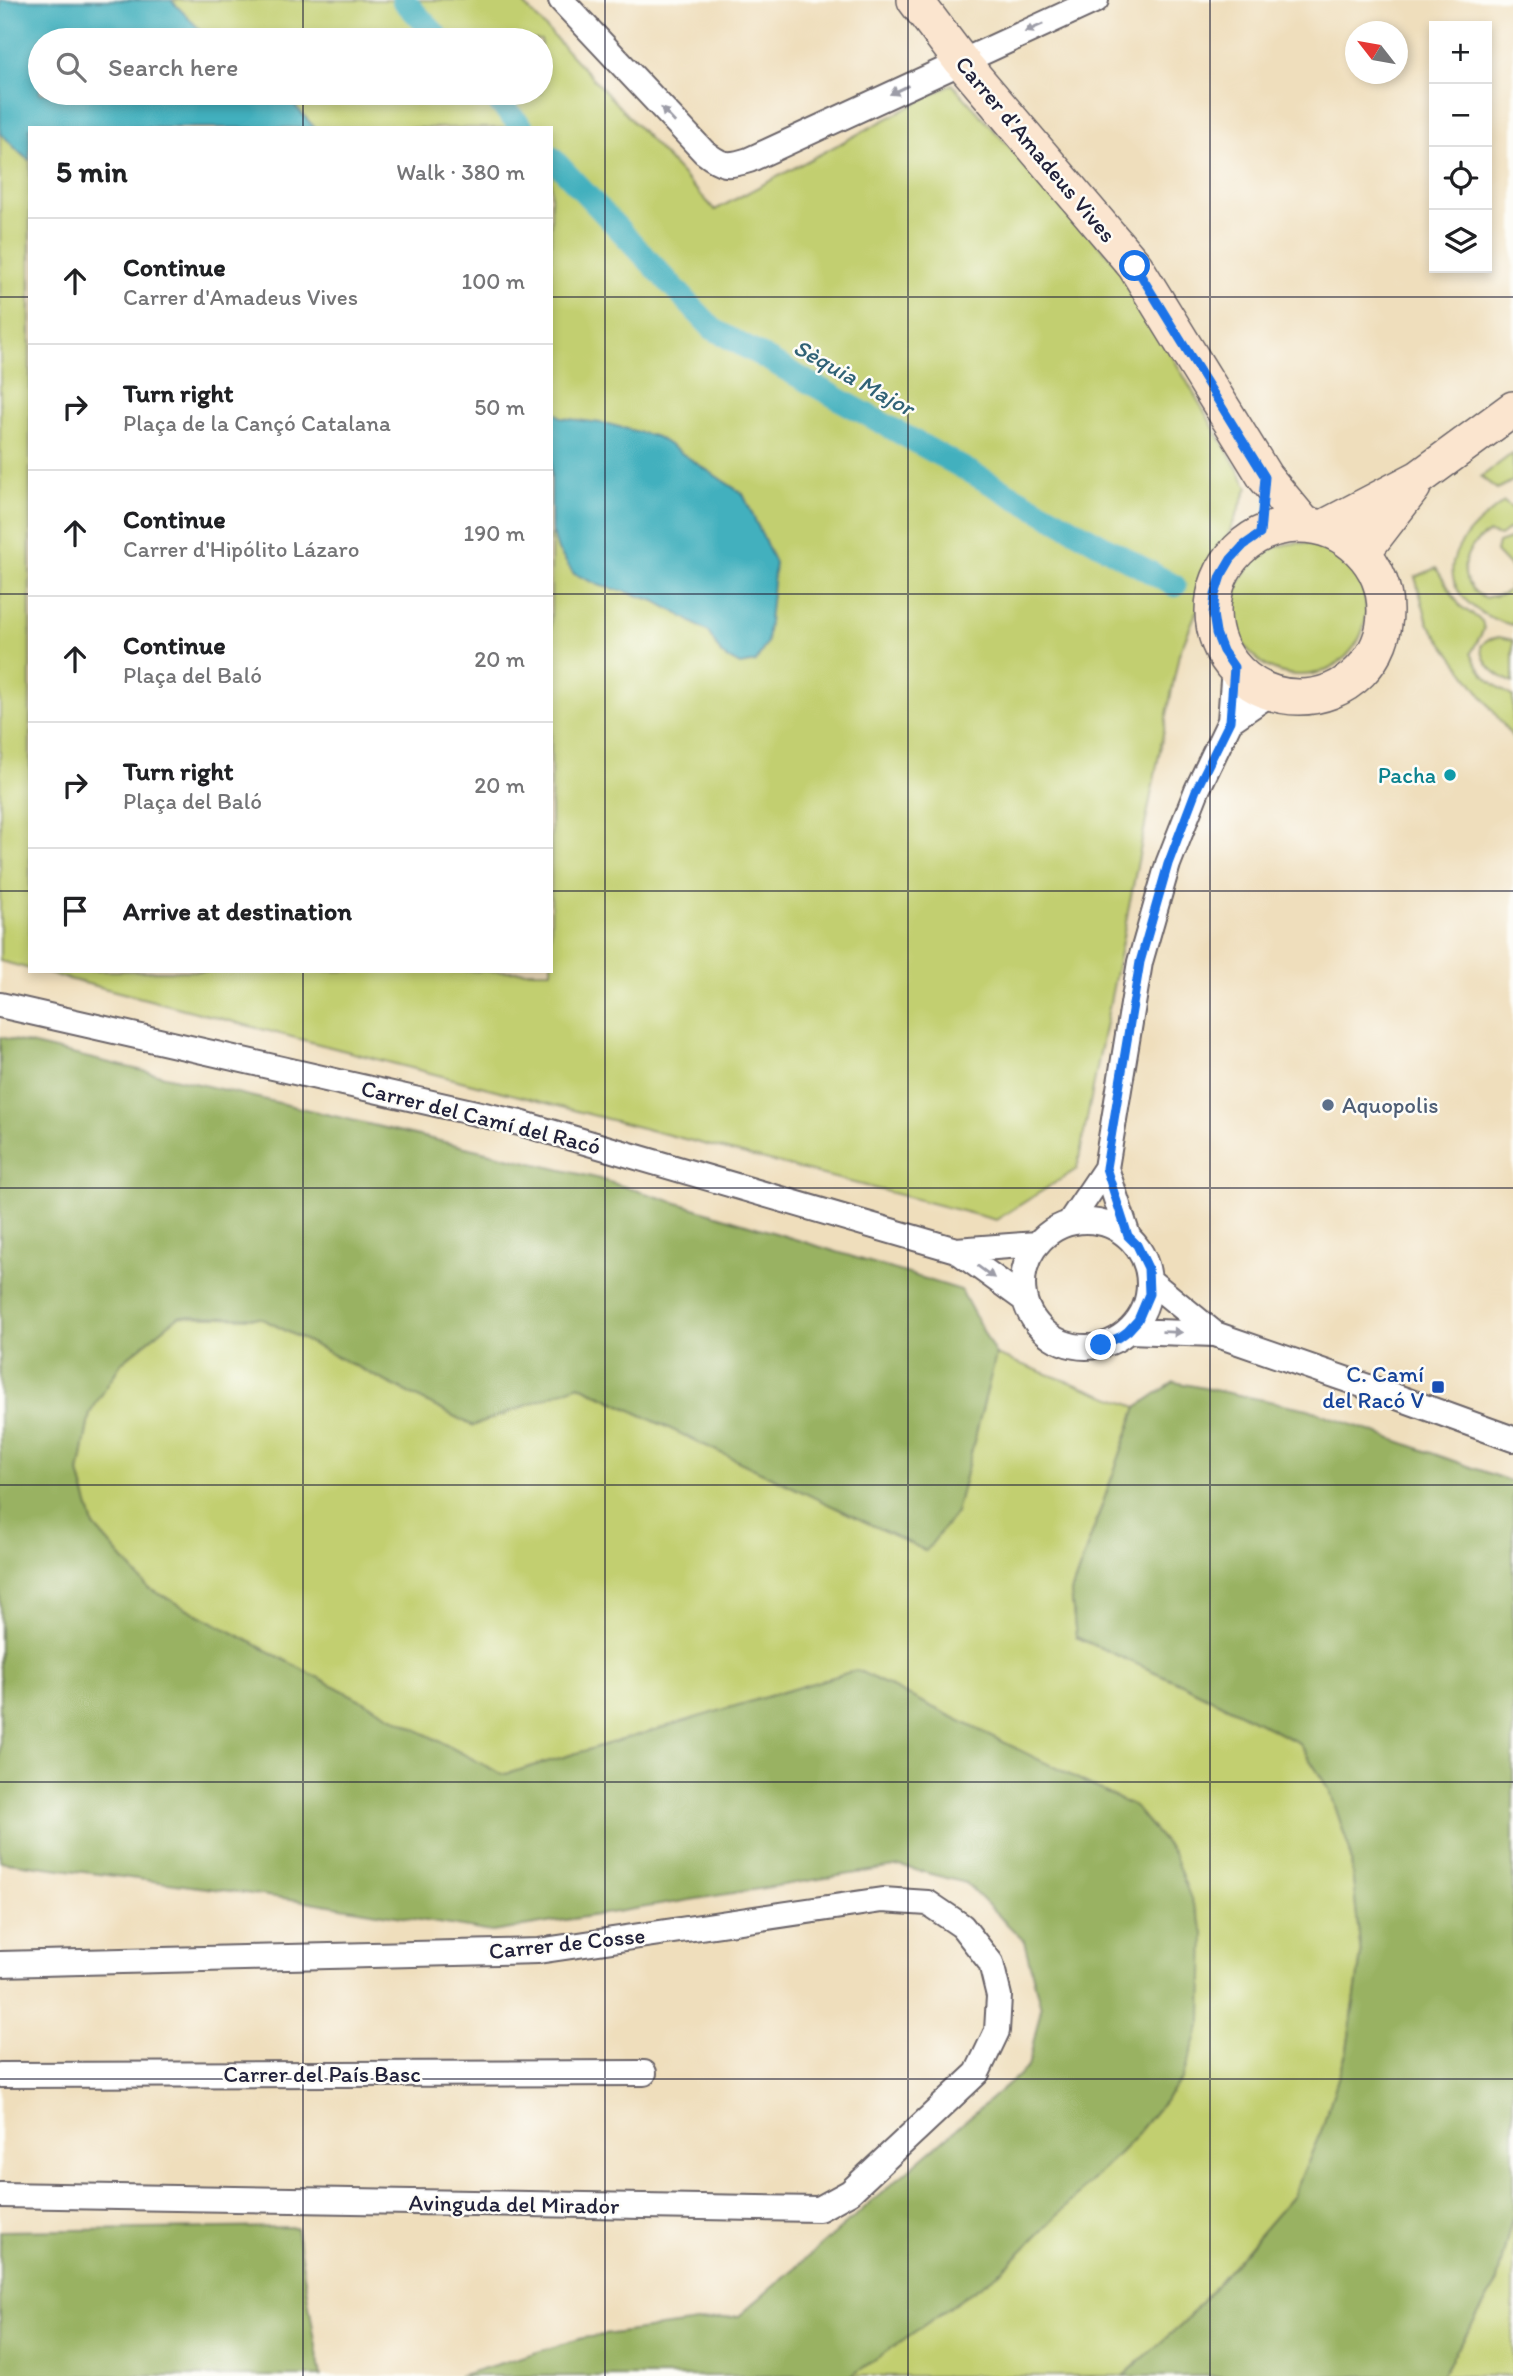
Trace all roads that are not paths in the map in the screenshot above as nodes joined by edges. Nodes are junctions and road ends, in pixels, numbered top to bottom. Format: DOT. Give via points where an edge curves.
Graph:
graph roads {
  1 [pos="561,0"];
  2 [pos="915,0"];
  3 [pos="1096,0"];
  4 [pos="961,61"];
  5 [pos="1513,409"];
  6 [pos="1265,477"];
  7 [pos="1419,478"];
  8 [pos="1314,526"];
  9 [pos="1260,534"];
  10 [pos="1363,552"];
  11 [pos="1234,667"];
  12 [pos="1271,693"];
  13 [pos="1230,721"];
  14 [pos="0,1005"];
  15 [pos="1106,1168"];
  16 [pos="1069,1223"];
  17 [pos="1128,1236"];
  18 [pos="1037,1244"];
  19 [pos="956,1250"];
  20 [pos="1149,1280"];
  21 [pos="1025,1300"];
  22 [pos="1128,1331"];
  23 [pos="1215,1334"];
  24 [pos="1513,1439"];
  25 [pos="0,1964"];
  26 [pos="645,2073"];
  27 [pos="977,2073"];
  28 [pos="0,2075"];
  29 [pos="0,2195"];
  4 -- 1 [label="street, one-way" via="731,166 704,152"];
  2 -- 4 [label="street, Carrer d'Amadeus Vives"];
  3 -- 4 [label="street, one-way"];
  4 -- 6 [label="street, Carrer d'Amadeus Vives" via="1135,266"];
  5 -- 7 [label="street"];
  6 -- 8 [label="street, Carrer d'Amadeus Vives"];
  6 -- 9 [label="street"];
  7 -- 8 [label="street"];
  7 -- 10 [label="street"];
  8 -- 9 [label="street" via="1274,528"];
  8 -- 10 [label="street" via="1345,538"];
  9 -- 11 [label="street" via="1231,559 1215,595 1216,633"];
  10 -- 12 [label="street" via="1377,571 1386,615 1371,658 1356,676 1316,696"];
  11 -- 12 [label="street"];
  11 -- 13 [label="street"];
  12 -- 13 [label="street"];
  13 -- 15 [label="street" via="1173,851 1140,962"];
  14 -- 19 [label="street, Carrer del Camí del Racó" via="520,1123"];
  15 -- 16 [label="street"];
  15 -- 17 [label="street"];
  16 -- 17 [label="street" via="1101,1222"];
  16 -- 18 [label="street"];
  17 -- 20 [label="street" via="1143,1256"];
  18 -- 19 [label="street, Carrer del Camí del Racó"];
  18 -- 21 [label="street" via="1024,1270"];
  19 -- 21 [label="street, Carrer del Camí del Racó, one-way"];
  20 -- 22 [label="street" via="1145,1308"];
  20 -- 23 [label="street"];
  21 -- 22 [label="street" via="1045,1332 1066,1344 1101,1345"];
  22 -- 23 [label="street, one-way"];
  23 -- 24 [label="street"];
  25 -- 27 [label="street, Carrer de Cosse" via="538,1951 883,1900 928,1903 962,1926 991,1963 999,1996 998,2031"];
  26 -- 28 [label="street, Carrer del País Basc"];
  27 -- 29 [label="street, Avinguda del Mirador" via="850,2192 819,2209"];
}
